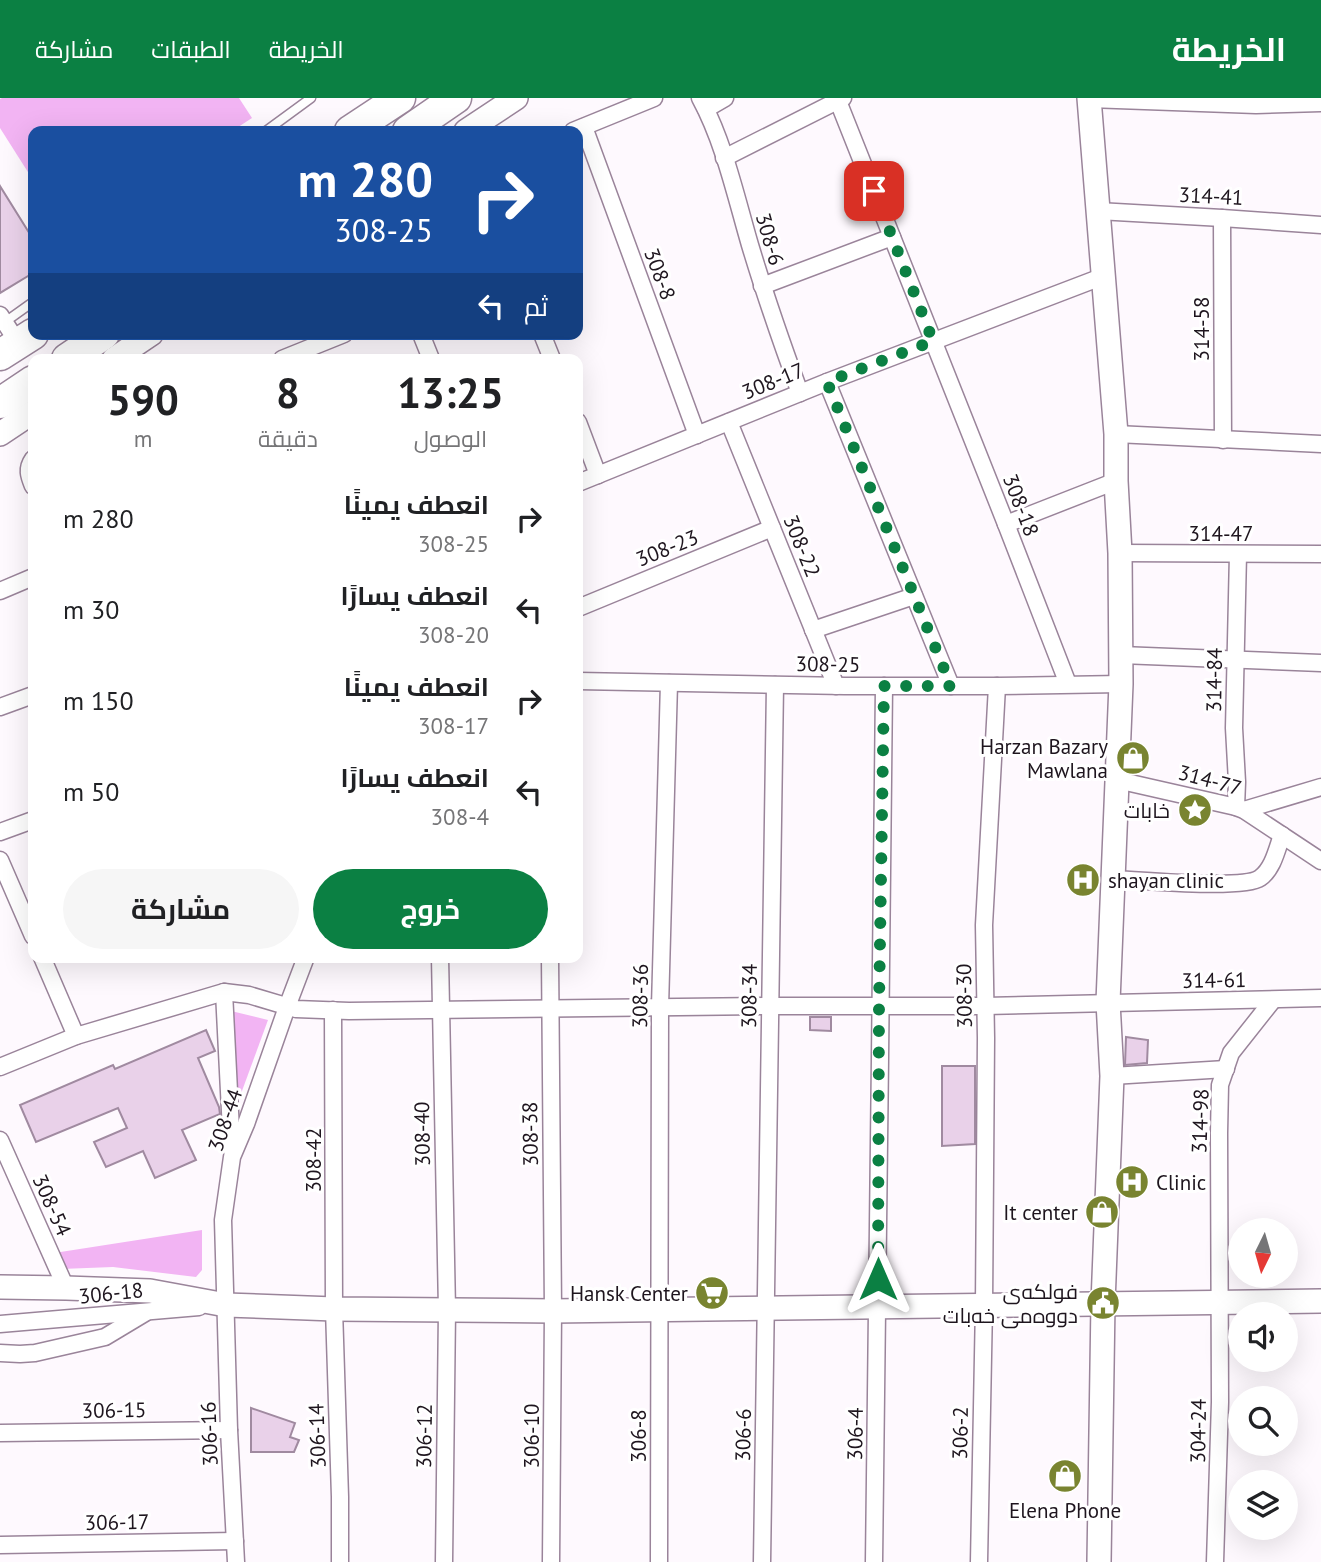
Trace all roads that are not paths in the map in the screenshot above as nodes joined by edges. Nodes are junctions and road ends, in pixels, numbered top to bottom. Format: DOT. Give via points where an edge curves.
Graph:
graph roads {
  1 [pos="312,98"];
  2 [pos="400,98"];
  3 [pos="456,98"];
  4 [pos="516,98"];
  5 [pos="654,98"];
  6 [pos="725,98"];
  7 [pos="840,99"];
  8 [pos="1089,99"];
  9 [pos="703,103"];
  10 [pos="1321,103"];
  11 [pos="273,126"];
  12 [pos="358,126"];
  13 [pos="415,126"];
  14 [pos="474,126"];
  15 [pos="583,127"];
  16 [pos="583,142"];
  17 [pos="724,158"];
  18 [pos="1098,211"];
  19 [pos="1222,218"];
  20 [pos="1321,225"];
  21 [pos="892,237"];
  22 [pos="1104,276"];
  23 [pos="762,286"];
  24 [pos="28,309"];
  25 [pos="9,335"];
  26 [pos="95,340"];
  27 [pos="143,340"];
  28 [pos="329,340"];
  29 [pos="933,341"];
  30 [pos="74,354"];
  31 [pos="122,354"];
  32 [pos="294,354"];
  33 [pos="827,382"];
  34 [pos="28,385"];
  35 [pos="800,393"];
  36 [pos="28,396"];
  37 [pos="0,405"];
  38 [pos="28,415"];
  39 [pos="729,422"];
  40 [pos="0,434"];
  41 [pos="583,435"];
  42 [pos="697,435"];
  43 [pos="1115,435"];
  44 [pos="1223,440"];
  45 [pos="1321,444"];
  46 [pos="598,475"];
  47 [pos="583,481"];
  48 [pos="1115,481"];
  49 [pos="1006,524"];
  50 [pos="772,528"];
  51 [pos="1120,553"];
  52 [pos="1238,554"];
  53 [pos="1321,554"];
  54 [pos="28,579"];
  55 [pos="0,591"];
  56 [pos="914,596"];
  57 [pos="583,606"];
  58 [pos="813,629"];
  59 [pos="1121,655"];
  60 [pos="1235,660"];
  61 [pos="1321,663"];
  62 [pos="583,681"];
  63 [pos="669,683"];
  64 [pos="1068,684"];
  65 [pos="1121,684"];
  66 [pos="775,685"];
  67 [pos="836,686"];
  68 [pos="884,686"];
  69 [pos="951,686"];
  70 [pos="997,686"];
  71 [pos="28,697"];
  72 [pos="0,707"];
  73 [pos="1117,780"];
  74 [pos="1321,787"];
  75 [pos="1240,808"];
  76 [pos="28,822"];
  77 [pos="0,832"];
  78 [pos="1282,835"];
  79 [pos="0,860"];
  80 [pos="1321,861"];
  81 [pos="1113,879"];
  82 [pos="28,924"];
  83 [pos="45,963"];
  84 [pos="304,963"];
  85 [pos="440,963"];
  86 [pos="550,963"];
  87 [pos="224,992"];
  88 [pos="1319,996"];
  89 [pos="1273,1000"];
  90 [pos="1108,1002"];
  91 [pos="770,1006"];
  92 [pos="879,1006"];
  93 [pos="985,1006"];
  94 [pos="287,1007"];
  95 [pos="660,1007"];
  96 [pos="550,1008"];
  97 [pos="440,1009"];
  98 [pos="333,1010"];
  99 [pos="76,1036"];
  100 [pos="0,1067"];
  101 [pos="1226,1069"];
  102 [pos="1112,1076"];
  103 [pos="0,1140"];
  104 [pos="232,1157"];
  105 [pos="0,1287"];
  106 [pos="65,1288"];
  107 [pos="1321,1301"];
  108 [pos="1219,1302"];
  109 [pos="1103,1303"];
  110 [pos="226,1305"];
  111 [pos="984,1305"];
  112 [pos="878,1306"];
  113 [pos="334,1308"];
  114 [pos="766,1308"];
  115 [pos="660,1309"];
  116 [pos="150,1310"];
  117 [pos="447,1310"];
  118 [pos="553,1311"];
  119 [pos="0,1324"];
  120 [pos="0,1353"];
  121 [pos="229,1430"];
  122 [pos="0,1433"];
  123 [pos="235,1541"];
  124 [pos="0,1545"];
  125 [pos="236,1562"];
  126 [pos="340,1562"];
  127 [pos="444,1562"];
  128 [pos="551,1562"];
  129 [pos="659,1562"];
  130 [pos="762,1562"];
  131 [pos="874,1562"];
  132 [pos="979,1562"];
  133 [pos="1099,1562"];
  134 [pos="1215,1562"];
  1 -- 11 [label="lane"];
  2 -- 12 [label="highway"];
  3 -- 13 [label="highway"];
  4 -- 14 [label="street"];
  5 -- 15 [label="street"];
  6 -- 9 [label="street"];
  7 -- 17 [label="street"];
  7 -- 21 [label="street, 308-18"];
  8 -- 10 [label="street"];
  8 -- 18 [label="street"];
  9 -- 17 [label="street, 308-6"];
  16 -- 42 [label="street, 308-8"];
  17 -- 23 [label="street, 308-6"];
  18 -- 19 [label="street, 314-41"];
  18 -- 22 [label="street"];
  19 -- 20 [label="street, 314-41"];
  19 -- 44 [label="street, 314-58"];
  21 -- 23 [label="street"];
  21 -- 29 [label="street, 308-18"];
  22 -- 29 [label="street, 308-17"];
  22 -- 43 [label="street"];
  23 -- 35 [label="street, 308-6"];
  24 -- 25 [label="lane"];
  26 -- 30 [label="highway"];
  27 -- 31 [label="street"];
  28 -- 32 [label="street"];
  29 -- 33 [label="street, 308-17"];
  29 -- 49 [label="street, 308-18"];
  33 -- 35 [label="street, 308-17"];
  33 -- 56 [label="street"];
  34 -- 37 [label="highway"];
  35 -- 39 [label="street, 308-17"];
  36 -- 37 [label="highway"];
  38 -- 40 [label="street"];
  39 -- 42 [label="street, 308-17"];
  39 -- 50 [label="street, 308-22"];
  41 -- 46 [label="street"];
  42 -- 46 [label="street, 308-17"];
  43 -- 44 [label="street"];
  43 -- 48 [label="street"];
  44 -- 45 [label="street"];
  46 -- 47 [label="street, 308-17"];
  48 -- 49 [label="street"];
  48 -- 51 [label="street"];
  49 -- 64 [label="street, 308-18"];
  50 -- 57 [label="street, 308-23"];
  50 -- 58 [label="street, 308-22"];
  51 -- 52 [label="street, 314-47"];
  51 -- 59 [label="street"];
  52 -- 53 [label="street, 314-47"];
  52 -- 60 [label="street, 314-84"];
  54 -- 55 [label="street"];
  56 -- 58 [label="street"];
  56 -- 69 [label="street"];
  58 -- 67 [label="street, 308-22"];
  59 -- 60 [label="street"];
  59 -- 65 [label="street"];
  60 -- 61 [label="street"];
  60 -- 75 [label="street, 314-84"];
  62 -- 63 [label="street, 308-25"];
  63 -- 66 [label="street, 308-25"];
  63 -- 95 [label="street, 308-36"];
  64 -- 65 [label="street, 308-25"];
  64 -- 70 [label="street, 308-25"];
  65 -- 73 [label="street"];
  66 -- 67 [label="street, 308-25"];
  66 -- 91 [label="street, 308-34"];
  67 -- 68 [label="street, 308-25"];
  68 -- 69 [label="street, 308-25"];
  68 -- 92 [label="street, 306-4"];
  69 -- 70 [label="street, 308-25"];
  70 -- 93 [label="street, 308-30"];
  71 -- 72 [label="street"];
  73 -- 75 [label="street, 314-77"];
  73 -- 81 [label="street"];
  74 -- 75 [label="street"];
  75 -- 78 [label="street, 314-77"];
  76 -- 77 [label="street"];
  78 -- 80 [label="street, 314-77"];
  78 -- 81 [label="street" via="1270,868 1259,879 1189,883"];
  79 -- 82 [label="street"];
  81 -- 90 [label="street"];
  83 -- 99 [label="street"];
  84 -- 94 [label="street, 308-44"];
  85 -- 97 [label="street, 308-40"];
  86 -- 96 [label="street, 308-38"];
  87 -- 94 [label="street, 314-61"];
  87 -- 99 [label="street"];
  87 -- 104 [label="street"];
  88 -- 89 [label="street, 314-61"];
  89 -- 90 [label="street, 314-61"];
  89 -- 101 [label="street, 314-98" via="1231,1053"];
  90 -- 93 [label="street, 314-61"];
  90 -- 102 [label="street"];
  91 -- 92 [label="street, 314-61"];
  91 -- 95 [label="street, 314-61"];
  91 -- 114 [label="street, 308-34"];
  92 -- 93 [label="street, 314-61"];
  92 -- 112 [label="street, 306-4"];
  93 -- 111 [label="street, 308-30"];
  94 -- 98 [label="street, 314-61"];
  94 -- 104 [label="street, 308-44"];
  95 -- 96 [label="street, 314-61"];
  95 -- 115 [label="street, 308-36"];
  96 -- 97 [label="street, 314-61"];
  96 -- 118 [label="street, 308-38"];
  97 -- 98 [label="street, 314-61"];
  97 -- 117 [label="street, 308-40"];
  98 -- 113 [label="street, 308-42"];
  99 -- 100 [label="street"];
  101 -- 102 [label="street"];
  101 -- 108 [label="street, 314-98" via="1220,1084"];
  102 -- 109 [label="street"];
  103 -- 106 [label="street, 308-54"];
  104 -- 110 [label="street, 308-44" via="223,1220"];
  105 -- 106 [label="street"];
  106 -- 110 [label="street" via="150,1291"];
  107 -- 108 [label="street"];
  108 -- 109 [label="street"];
  108 -- 134 [label="street, 304-24"];
  109 -- 111 [label="street"];
  109 -- 133 [label="street"];
  110 -- 113 [label="street"];
  110 -- 116 [label="street, 306-18"];
  110 -- 121 [label="street, 306-16"];
  111 -- 112 [label="street"];
  111 -- 132 [label="street, 306-2"];
  112 -- 114 [label="street"];
  112 -- 131 [label="street, 306-4"];
  113 -- 117 [label="street"];
  113 -- 126 [label="street, 306-14"];
  114 -- 115 [label="street"];
  114 -- 130 [label="street, 306-6"];
  115 -- 118 [label="street"];
  115 -- 129 [label="street, 306-8"];
  116 -- 119 [label="street, 306-18"];
  116 -- 120 [label="street" via="105,1337 35,1353"];
  117 -- 118 [label="street"];
  117 -- 127 [label="street, 306-12"];
  118 -- 128 [label="street, 306-10"];
  121 -- 122 [label="street, 306-15"];
  121 -- 123 [label="street, 306-16"];
  123 -- 124 [label="street, 306-17"];
  123 -- 125 [label="street, 306-16"];
}
